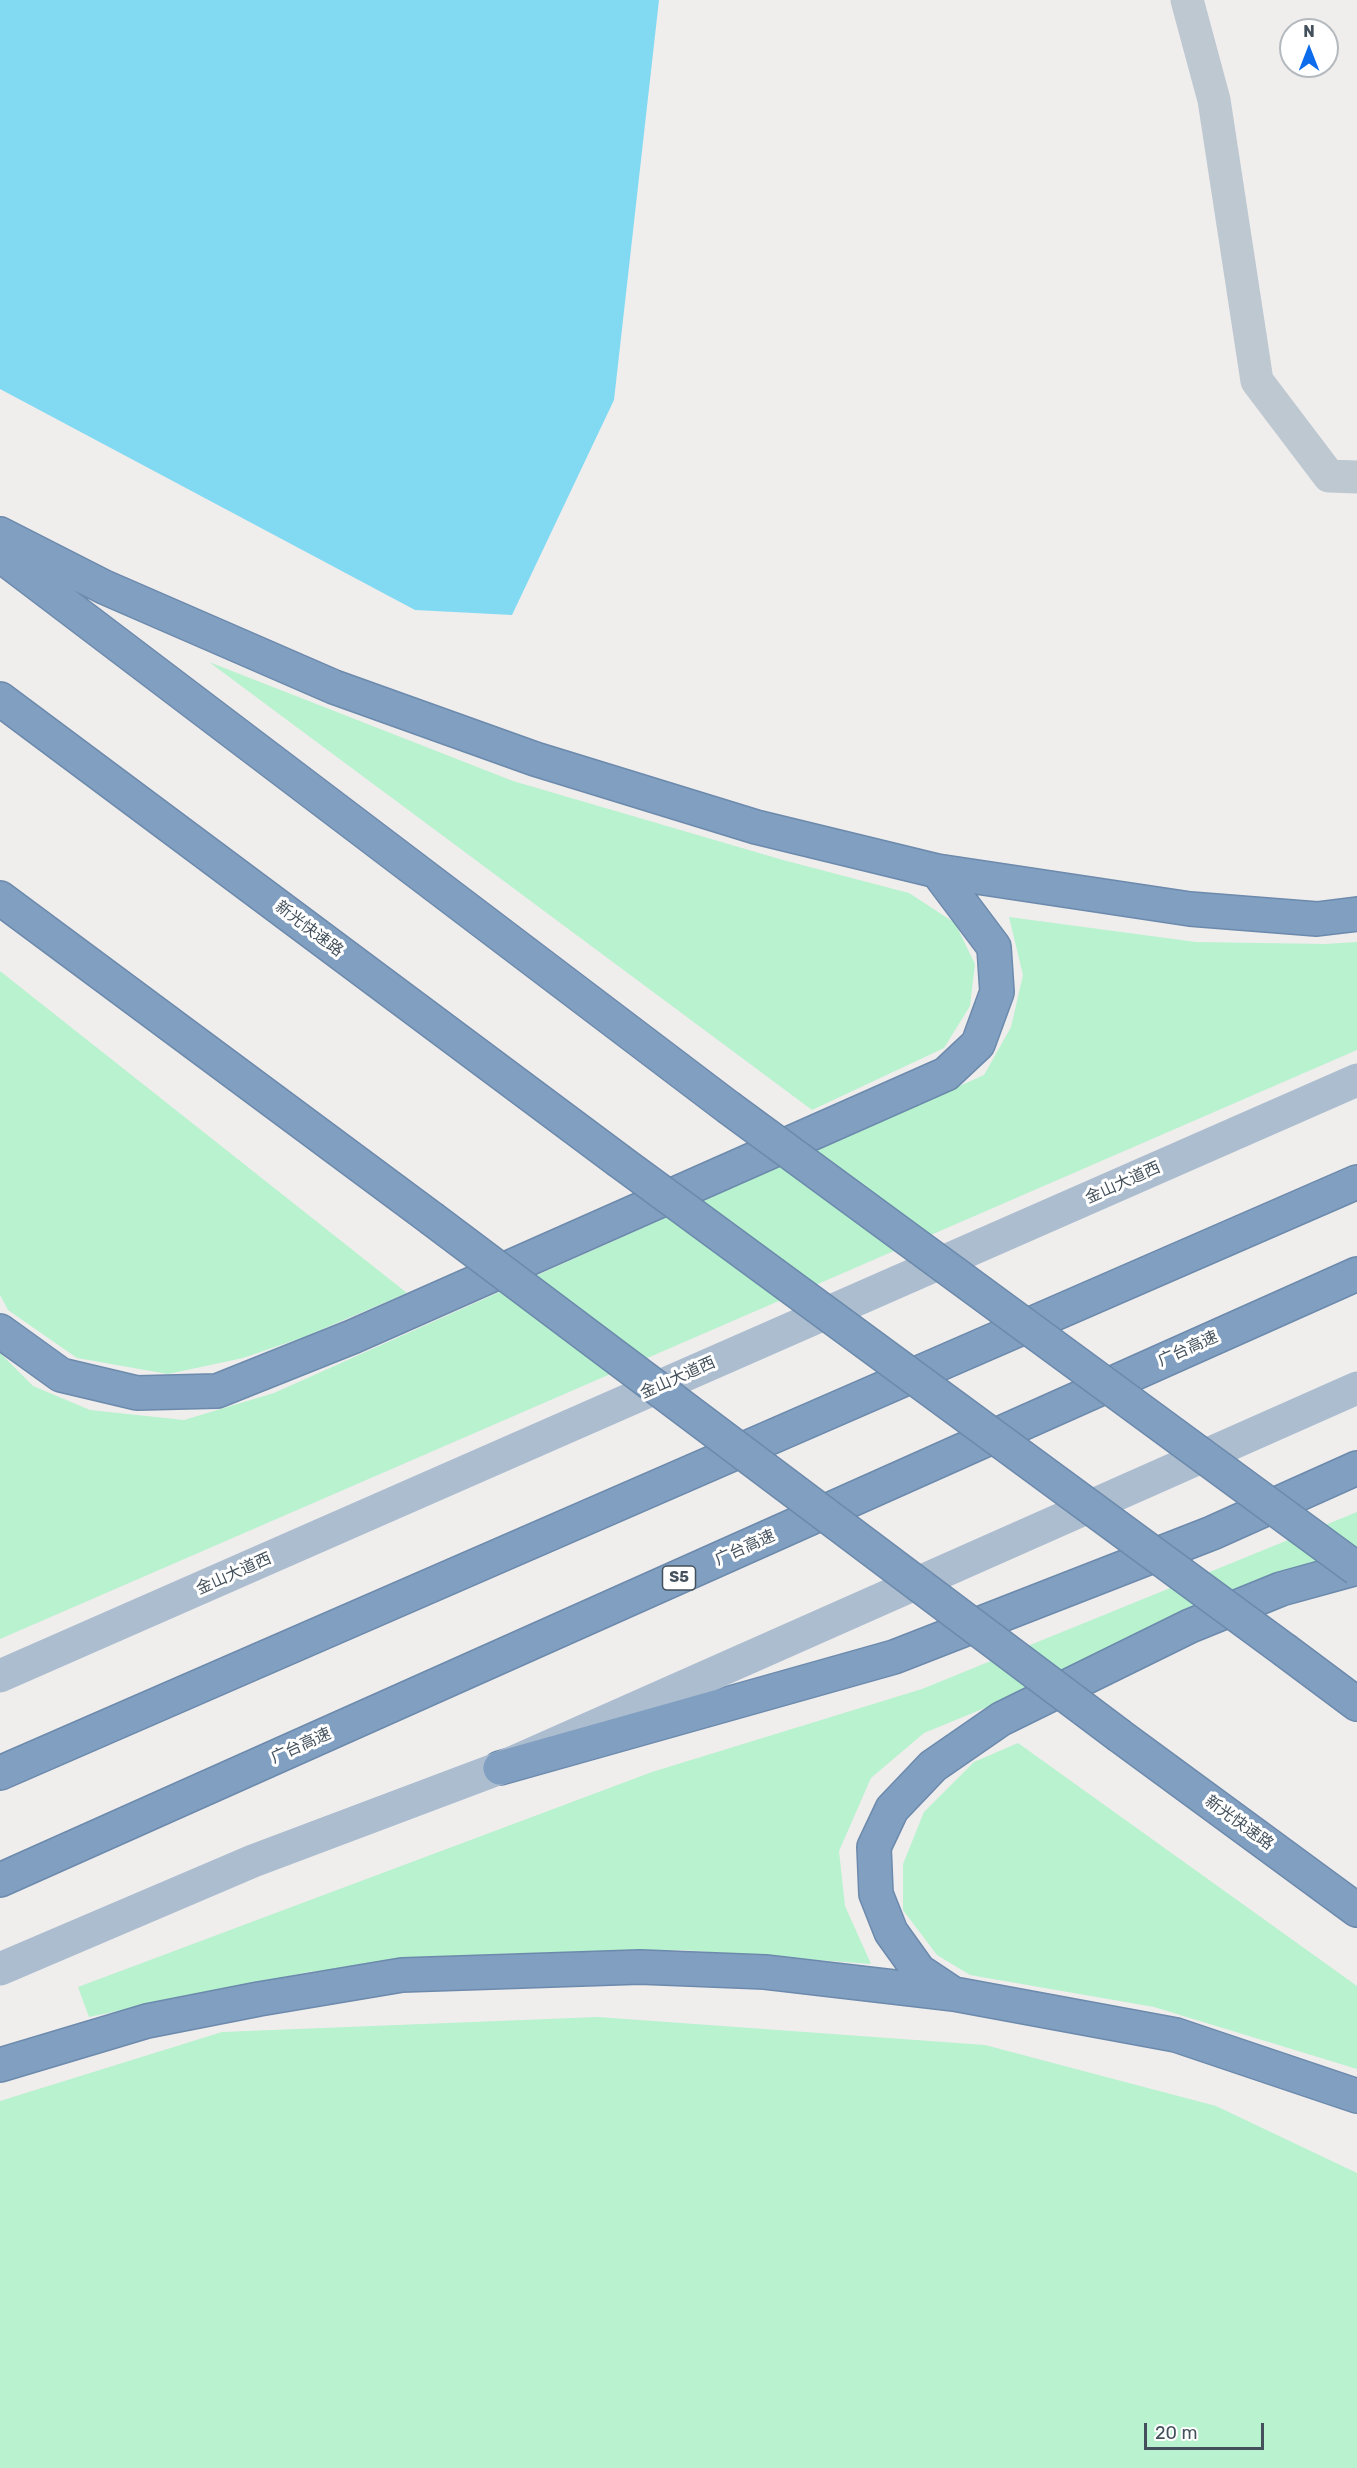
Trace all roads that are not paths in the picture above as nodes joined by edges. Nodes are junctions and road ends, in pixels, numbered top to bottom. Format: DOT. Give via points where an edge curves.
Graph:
graph roads {
  1 [pos="1187,0"];
  2 [pos="1357,477"];
  3 [pos="0,534"];
  4 [pos="0,555"];
  5 [pos="0,699"];
  6 [pos="937,871"];
  7 [pos="0,898"];
  8 [pos="1357,914"];
  9 [pos="1357,1080"];
  10 [pos="1357,1182"];
  11 [pos="1357,1274"];
  12 [pos="0,1331"];
  13 [pos="1357,1388"];
  14 [pos="1357,1468"];
  15 [pos="1357,1568"];
  16 [pos="0,1676"];
  17 [pos="1357,1704"];
  18 [pos="500,1768"];
  19 [pos="0,1773"];
  20 [pos="0,1880"];
  21 [pos="1357,1910"];
  22 [pos="0,1969"];
  23 [pos="954,1994"];
  24 [pos="0,2065"];
  25 [pos="1357,2096"];
  1 -- 2 [label="street" via="1214,100 1257,381 1329,476"];
  3 -- 6 [label="highway" via="104,587 334,687 534,759 756,827"];
  4 -- 15 [label="highway, bridge" via="728,1107"];
  5 -- 17 [label="highway, 新光快速路, bridge"];
  6 -- 8 [label="highway" via="1190,909 1317,919"];
  6 -- 12 [label="highway" via="994,947 997,992 978,1044 946,1074 352,1337 217,1391 137,1393 61,1375"];
  7 -- 21 [label="highway, 新光快速路, bridge"];
  9 -- 16 [label="main road, 金山大道西"];
  10 -- 19 [label="highway"];
  11 -- 20 [label="highway, 广台高速 / S5"];
  13 -- 18 [label="main road"];
  14 -- 18 [label="highway" via="1212,1533 894,1658"];
  15 -- 23 [label="highway" via="1281,1589 1190,1626 1001,1719 933,1766 892,1809 874,1847 876,1894 891,1932 919,1971"];
  18 -- 22 [label="main road" via="253,1861"];
  23 -- 24 [label="highway" via="765,1972 640,1967 402,1975 147,2021"];
  23 -- 25 [label="highway" via="1176,2035"];
}
